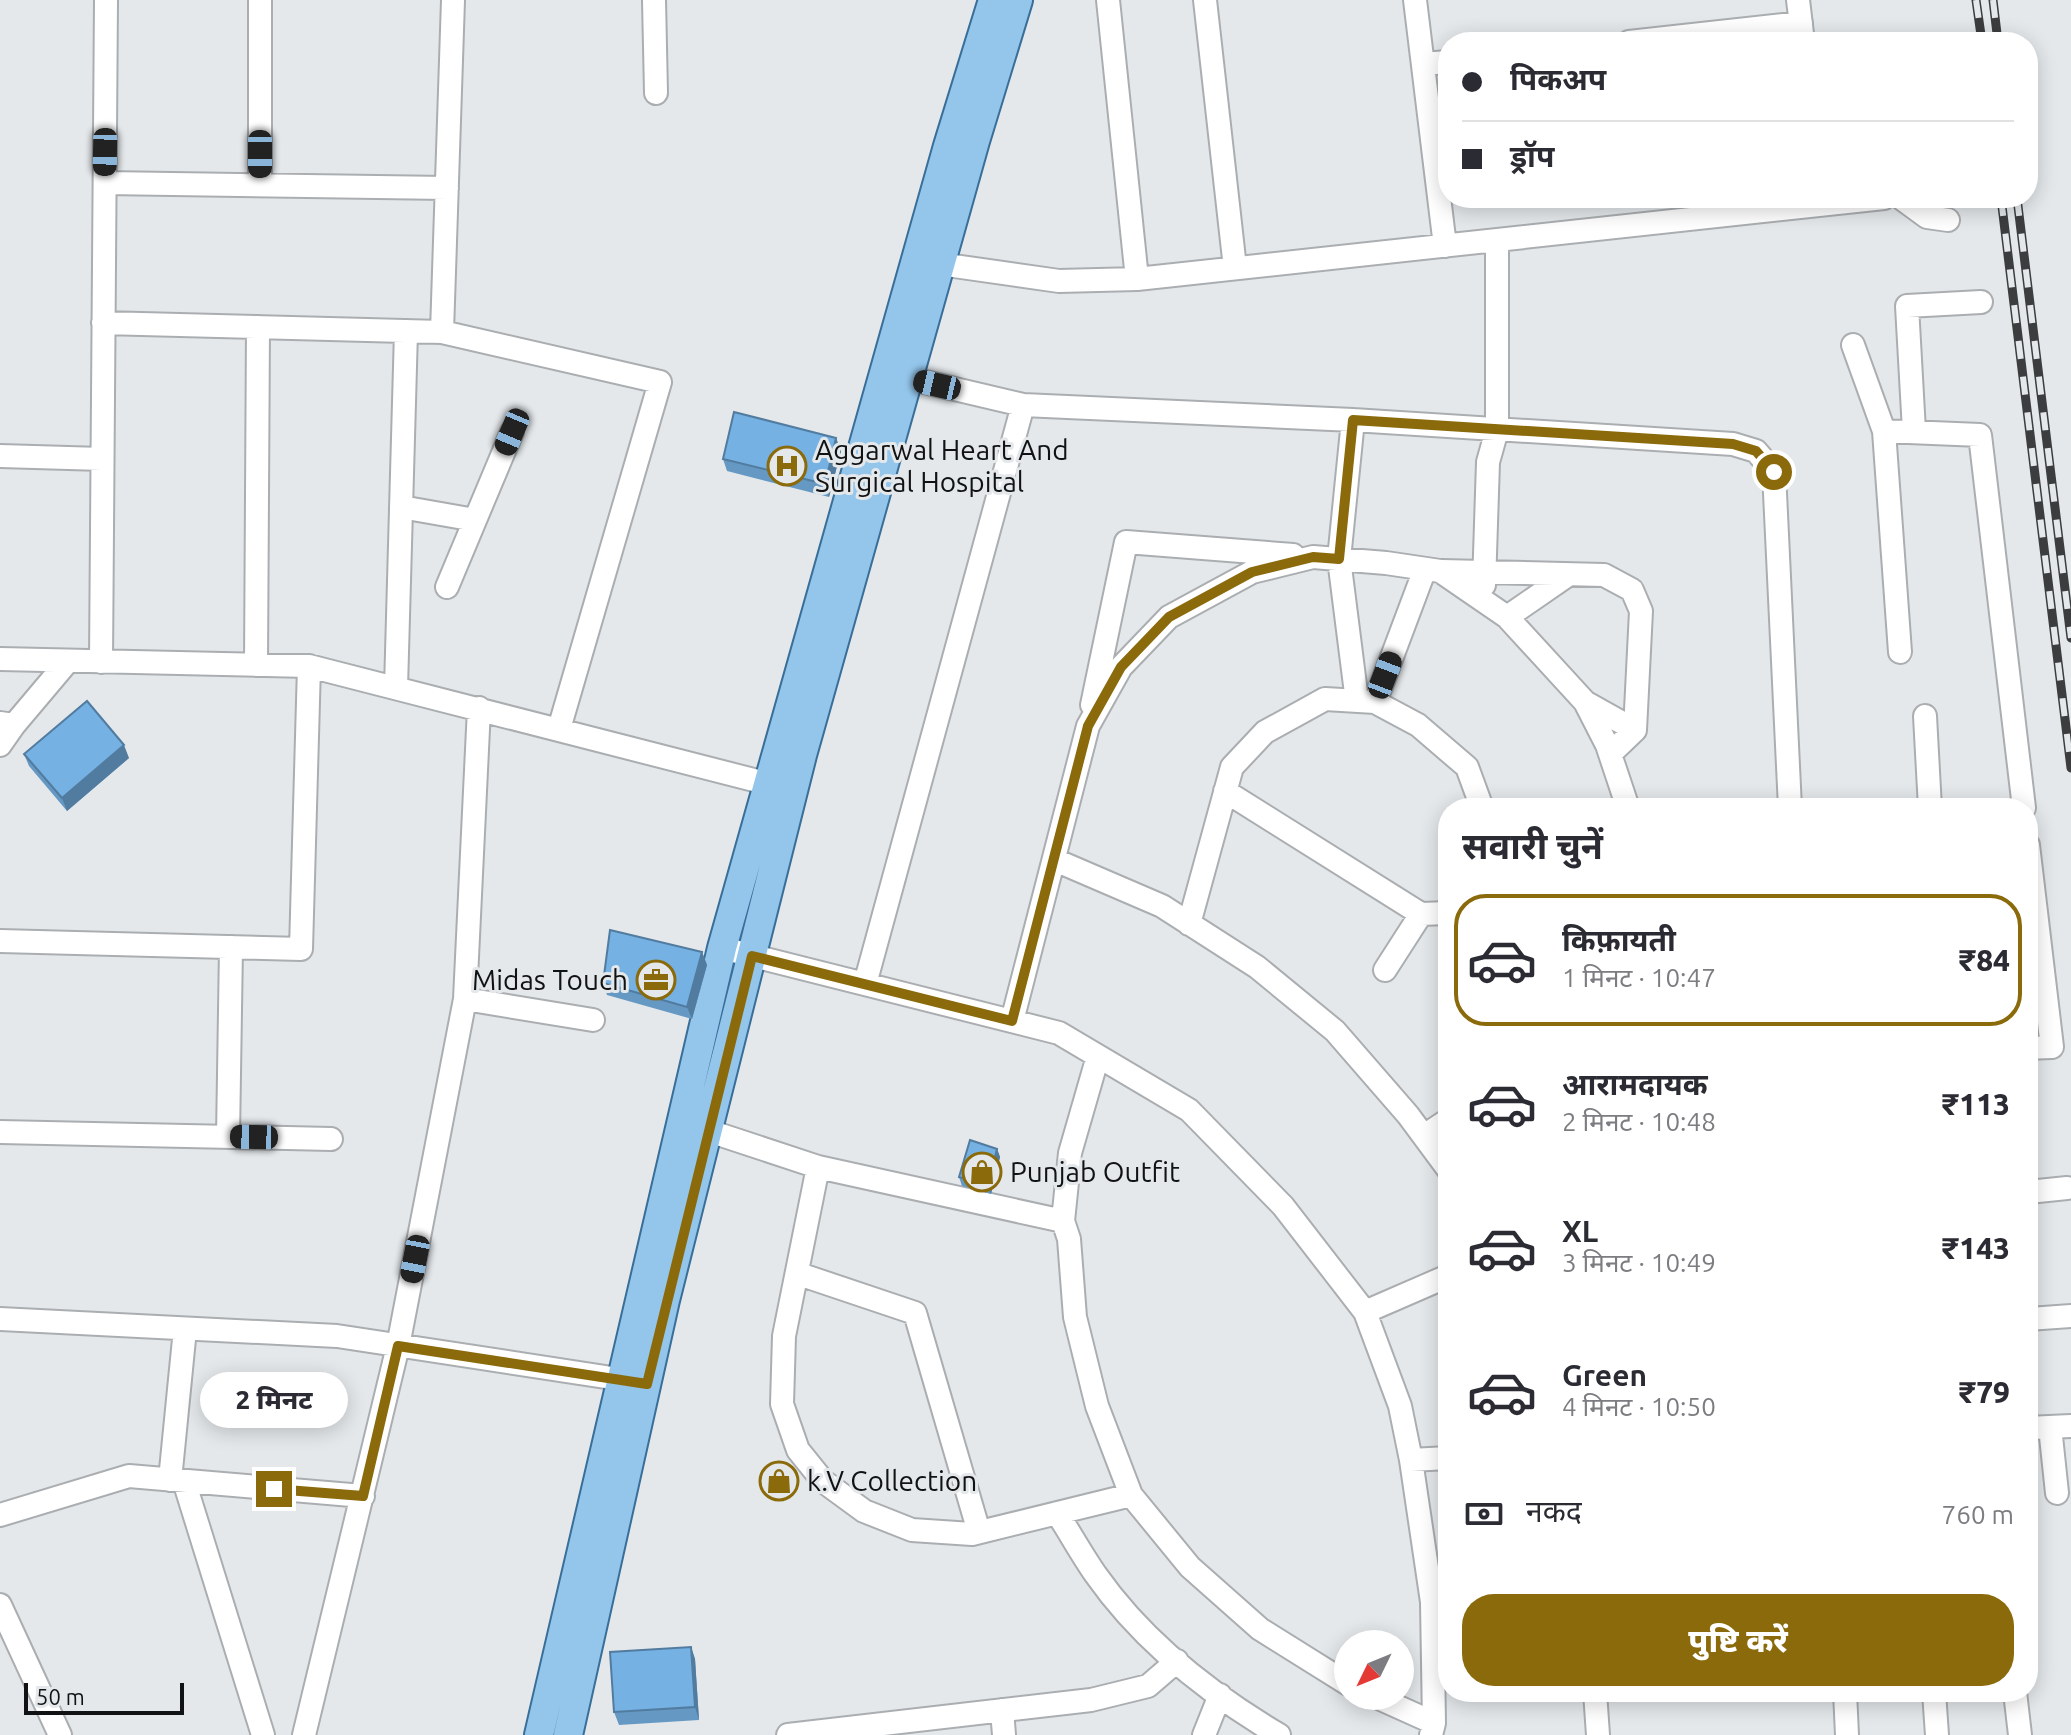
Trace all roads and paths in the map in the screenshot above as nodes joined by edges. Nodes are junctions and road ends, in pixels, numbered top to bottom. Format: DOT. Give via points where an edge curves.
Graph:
graph roads {
  1 [pos="106,0"];
  2 [pos="260,0"];
  3 [pos="453,0"];
  4 [pos="654,0"];
  5 [pos="993,0"];
  6 [pos="1018,0"];
  7 [pos="1108,0"];
  8 [pos="1205,0"];
  9 [pos="1415,0"];
  10 [pos="1798,0"];
  11 [pos="1802,32"];
  12 [pos="1438,63"];
  13 [pos="1423,64"];
  14 [pos="656,93"];
  15 [pos="105,183"];
  16 [pos="260,185"];
  17 [pos="447,188"];
  18 [pos="1438,188"];
  19 [pos="1440,208"];
  20 [pos="1764,208"];
  21 [pos="1915,208"];
  22 [pos="1948,220"];
  23 [pos="1497,240"];
  24 [pos="1445,246"];
  25 [pos="940,264"];
  26 [pos="1235,268"];
  27 [pos="1137,279"];
  28 [pos="1981,302"];
  29 [pos="103,323"];
  30 [pos="258,327"];
  31 [pos="406,331"];
  32 [pos="442,332"];
  33 [pos="1853,345"];
  34 [pos="908,378"];
  35 [pos="1023,405"];
  36 [pos="1353,420"];
  37 [pos="1497,430"];
  38 [pos="1884,431"];
  39 [pos="1914,431"];
  40 [pos="512,432"];
  41 [pos="0,456"];
  42 [pos="102,459"];
  43 [pos="401,507"];
  44 [pos="475,520"];
  45 [pos="1313,557"];
  46 [pos="1339,559"];
  47 [pos="1433,570"];
  48 [pos="1485,572"];
  49 [pos="1568,575"];
  50 [pos="447,587"];
  51 [pos="1484,601"];
  52 [pos="1507,617"];
  53 [pos="1900,652"];
  54 [pos="0,659"];
  55 [pos="68,661"];
  56 [pos="101,662"];
  57 [pos="256,665"];
  58 [pos="309,666"];
  59 [pos="396,688"];
  60 [pos="1366,701"];
  61 [pos="1585,702"];
  62 [pos="479,708"];
  63 [pos="1925,716"];
  64 [pos="7,724"];
  65 [pos="1088,726"];
  66 [pos="559,729"];
  67 [pos="1635,730"];
  68 [pos="0,745"];
  69 [pos="1610,754"];
  70 [pos="781,787"];
  71 [pos="1225,791"];
  72 [pos="1478,798"];
  73 [pos="1625,798"];
  74 [pos="1790,798"];
  75 [pos="1929,798"];
  76 [pos="2023,798"];
  77 [pos="1055,860"];
  78 [pos="1438,913"];
  79 [pos="1421,914"];
  80 [pos="1189,924"];
  81 [pos="2038,929"];
  82 [pos="0,941"];
  83 [pos="231,947"];
  84 [pos="722,948"];
  85 [pos="752,956"];
  86 [pos="1385,970"];
  87 [pos="865,984"];
  88 [pos="465,999"];
  89 [pos="593,1020"];
  90 [pos="1012,1021"];
  91 [pos="2038,1048"];
  92 [pos="1098,1056"];
  93 [pos="1438,1127"];
  94 [pos="709,1131"];
  95 [pos="0,1132"];
  96 [pos="1424,1136"];
  97 [pos="228,1137"];
  98 [pos="331,1139"];
  99 [pos="1438,1155"];
  100 [pos="818,1167"];
  101 [pos="2067,1188"];
  102 [pos="2038,1191"];
  103 [pos="1063,1221"];
  104 [pos="799,1274"];
  105 [pos="1438,1280"];
  106 [pos="1365,1312"];
  107 [pos="2071,1316"];
  108 [pos="2038,1318"];
  109 [pos="0,1319"];
  110 [pos="185,1329"];
  111 [pos="398,1346"];
  112 [pos="633,1382"];
  113 [pos="2050,1427"];
  114 [pos="1438,1459"];
  115 [pos="1411,1460"];
  116 [pos="177,1480"];
  117 [pos="2057,1493"];
  118 [pos="1131,1495"];
  119 [pos="363,1496"];
  120 [pos="1057,1513"];
  121 [pos="0,1515"];
  122 [pos="979,1532"];
  123 [pos="2,1613"];
  124 [pos="1177,1661"];
  125 [pos="1334,1675"];
  126 [pos="1220,1695"];
  127 [pos="1596,1702"];
  128 [pos="1845,1702"];
  129 [pos="1935,1702"];
  130 [pos="2016,1702"];
  131 [pos="1002,1710"];
  132 [pos="1399,1710"];
  133 [pos="1432,1729"];
  134 [pos="832,1732"];
  135 [pos="60,1735"];
  136 [pos="263,1735"];
  137 [pos="304,1735"];
  138 [pos="539,1735"];
  139 [pos="568,1735"];
  140 [pos="788,1735"];
  141 [pos="1004,1735"];
  142 [pos="1204,1735"];
  143 [pos="1279,1735"];
  144 [pos="1598,1735"];
  145 [pos="1847,1735"];
  146 [pos="1937,1735"];
  147 [pos="2020,1735"];
  1 -- 15 [label="street"];
  2 -- 16 [label="street"];
  3 -- 17 [label="street"];
  4 -- 14 [label="street"];
  5 -- 70 [label="main road" via="948,146"];
  6 -- 25 [label="main road"];
  7 -- 27 [label="street"];
  8 -- 26 [label="street"];
  9 -- 13 [label="street"];
  10 -- 11 [label="street"];
  12 -- 13 [label="street"];
  13 -- 18 [label="street"];
  15 -- 16 [label="street"];
  15 -- 29 [label="street"];
  16 -- 17 [label="street"];
  17 -- 32 [label="street"];
  19 -- 24 [label="street"];
  20 -- 23 [label="street"];
  21 -- 22 [label="street" via="1927,217"];
  23 -- 24 [label="street"];
  23 -- 37 [label="street"];
  24 -- 26 [label="street"];
  25 -- 27 [label="street" via="1059,281"];
  25 -- 34 [label="main road"];
  26 -- 27 [label="street"];
  28 -- 39 [label="street" via="1907,306"];
  29 -- 30 [label="street"];
  29 -- 42 [label="street"];
  30 -- 31 [label="street"];
  30 -- 57 [label="street"];
  31 -- 32 [label="street"];
  31 -- 43 [label="street"];
  32 -- 66 [label="street" via="660,382"];
  33 -- 38 [label="street"];
  34 -- 35 [label="street"];
  34 -- 70 [label="main road"];
  35 -- 36 [label="street"];
  35 -- 87 [label="street"];
  36 -- 37 [label="street"];
  36 -- 46 [label="street"];
  37 -- 48 [label="street" via="1488,462"];
  37 -- 74 [label="street" via="1733,444 1756,451 1774,472"];
  38 -- 39 [label="street"];
  38 -- 53 [label="street"];
  39 -- 76 [label="street" via="1980,435"];
  40 -- 44 [label="street"];
  41 -- 42 [label="street"];
  42 -- 56 [label="street"];
  43 -- 44 [label="street"];
  43 -- 59 [label="street"];
  44 -- 50 [label="street"];
  45 -- 46 [label="street"];
  45 -- 65 [label="street" via="1252,572 1169,617 1121,667"];
  45 -- 65 [label="street" via="1126,542"];
  46 -- 47 [label="street"];
  46 -- 60 [label="street"];
  47 -- 48 [label="street"];
  47 -- 51 [label="street"];
  47 -- 60 [label="street"];
  48 -- 49 [label="street"];
  48 -- 51 [label="street"];
  49 -- 52 [label="street"];
  49 -- 67 [label="street" via="1604,575 1632,590 1641,611"];
  51 -- 52 [label="street"];
  52 -- 61 [label="street"];
  54 -- 55 [label="street"];
  55 -- 56 [label="street"];
  55 -- 64 [label="street"];
  56 -- 57 [label="street"];
  57 -- 58 [label="street"];
  58 -- 59 [label="street"];
  58 -- 83 [label="street" via="301,949"];
  59 -- 62 [label="street"];
  60 -- 71 [label="street" via="1325,699 1265,732 1232,767"];
  60 -- 72 [label="street" via="1418,725 1467,767"];
  61 -- 67 [label="street"];
  61 -- 69 [label="street"];
  62 -- 66 [label="street"];
  62 -- 88 [label="street"];
  63 -- 75 [label="street"];
  64 -- 68 [label="street"];
  65 -- 77 [label="street"];
  66 -- 70 [label="street"];
  67 -- 69 [label="street"];
  69 -- 73 [label="street"];
  70 -- 84 [label="main road"];
  70 -- 85 [label="main road"];
  71 -- 79 [label="street"];
  71 -- 80 [label="street"];
  77 -- 80 [label="street" via="1162,906"];
  77 -- 90 [label="street"];
  78 -- 79 [label="street"];
  79 -- 86 [label="street"];
  80 -- 96 [label="street" via="1257,967 1335,1031"];
  81 -- 91 [label="street" via="2052,1047"];
  82 -- 83 [label="street"];
  83 -- 97 [label="street"];
  84 -- 85 [label="street"];
  84 -- 112 [label="main road"];
  85 -- 87 [label="street"];
  85 -- 94 [label="main road"];
  87 -- 90 [label="street"];
  88 -- 89 [label="street"];
  88 -- 111 [label="street"];
  90 -- 92 [label="street" via="1059,1033"];
  92 -- 103 [label="street" via="1070,1153"];
  92 -- 106 [label="street" via="1189,1110 1283,1206"];
  93 -- 96 [label="street"];
  94 -- 100 [label="street"];
  94 -- 112 [label="main road"];
  95 -- 97 [label="street"];
  96 -- 99 [label="street"];
  97 -- 98 [label="street"];
  100 -- 103 [label="street"];
  100 -- 104 [label="street"];
  101 -- 102 [label="street"];
  103 -- 118 [label="street" via="1075,1317 1097,1406"];
  104 -- 122 [label="street" via="915,1313"];
  104 -- 122 [label="street" via="784,1336 782,1404 798,1450 823,1481 864,1511 912,1530"];
  105 -- 106 [label="street"];
  106 -- 115 [label="street" via="1400,1406"];
  107 -- 108 [label="street"];
  109 -- 110 [label="street"];
  110 -- 111 [label="street" via="337,1336"];
  110 -- 116 [label="street"];
  111 -- 112 [label="street"];
  111 -- 119 [label="street"];
  112 -- 138 [label="main road"];
  112 -- 139 [label="main road"];
  113 -- 117 [label="street"];
  114 -- 115 [label="street"];
  115 -- 133 [label="street" via="1432,1602"];
  116 -- 119 [label="street"];
  116 -- 121 [label="street" via="129,1476"];
  116 -- 136 [label="street"];
  118 -- 120 [label="street"];
  118 -- 125 [label="street" via="1190,1567 1260,1629"];
  119 -- 137 [label="street"];
  120 -- 122 [label="street"];
  120 -- 124 [label="street" via="1097,1577 1157,1646"];
  123 -- 135 [label="street"];
  124 -- 126 [label="street"];
  124 -- 131 [label="street" via="1148,1686 1091,1700"];
  126 -- 142 [label="street"];
  126 -- 143 [label="street"];
  127 -- 144 [label="street"];
  128 -- 145 [label="street"];
  129 -- 146 [label="street"];
  130 -- 147 [label="street"];
  131 -- 134 [label="street"];
  131 -- 141 [label="street"];
  132 -- 133 [label="street"];
  134 -- 140 [label="street"];
}
